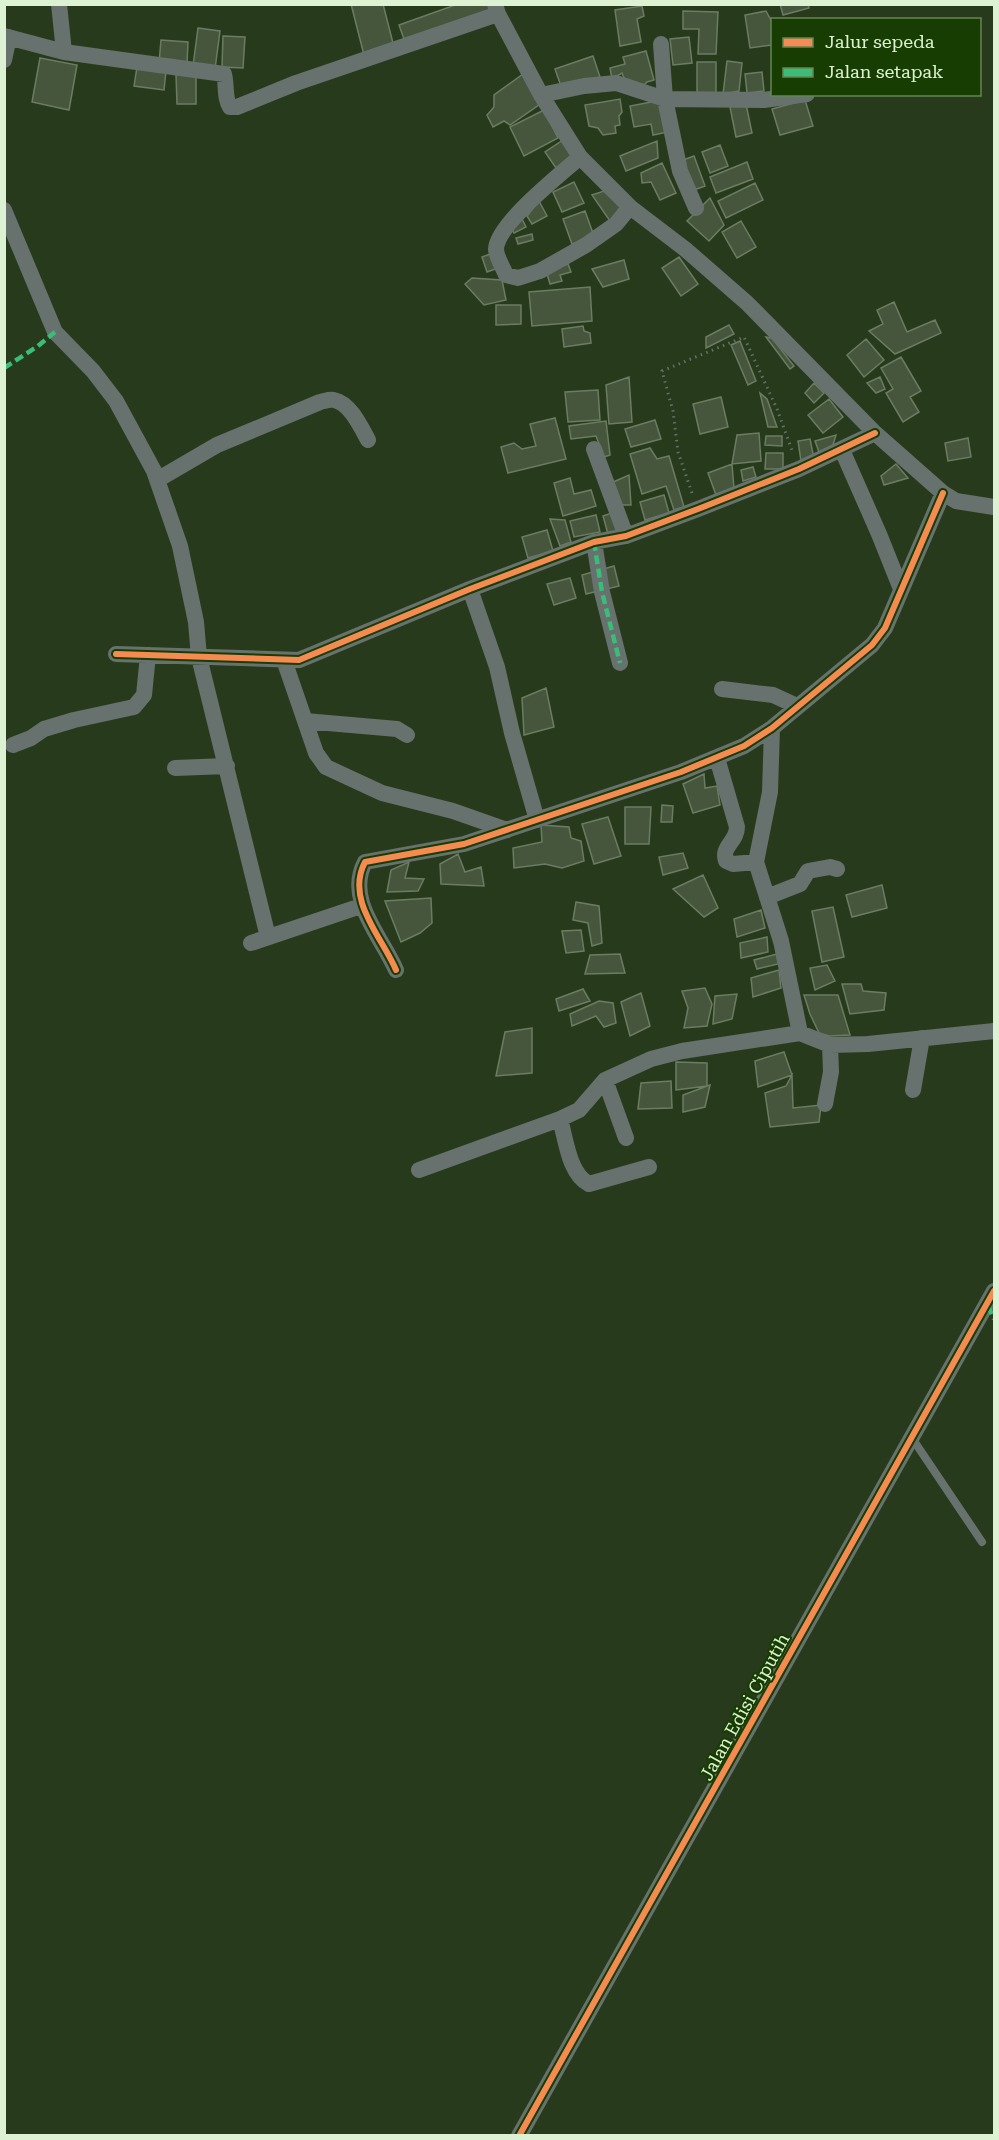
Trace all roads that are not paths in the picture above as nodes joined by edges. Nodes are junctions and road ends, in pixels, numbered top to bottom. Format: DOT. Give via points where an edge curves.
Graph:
graph roads {
  1 [pos="58,4"];
  2 [pos="497,9"];
  3 [pos="7,37"];
  4 [pos="661,44"];
  5 [pos="64,52"];
  6 [pos="4,60"];
  7 [pos="542,95"];
  8 [pos="802,96"];
  9 [pos="665,99"];
  10 [pos="580,157"];
  11 [pos="630,207"];
  12 [pos="696,208"];
  13 [pos="4,210"];
  14 [pos="875,433"];
  15 [pos="368,440"];
  16 [pos="594,449"];
  17 [pos="842,450"];
  18 [pos="157,480"];
  19 [pos="943,493"];
  20 [pos="994,507"];
  21 [pos="626,536"];
  22 [pos="594,542"];
  23 [pos="470,589"];
  24 [pos="901,589"];
  25 [pos="116,654"];
  26 [pos="148,655"];
  27 [pos="199,657"];
  28 [pos="284,660"];
  29 [pos="620,663"];
  30 [pos="722,689"];
  31 [pos="797,706"];
  32 [pos="305,721"];
  33 [pos="772,728"];
  34 [pos="408,735"];
  35 [pos="13,745"];
  36 [pos="717,758"];
  37 [pos="227,766"];
  38 [pos="175,768"];
  39 [pos="537,820"];
  40 [pos="507,830"];
  41 [pos="756,862"];
  42 [pos="837,869"];
  43 [pos="766,897"];
  44 [pos="361,906"];
  45 [pos="268,937"];
  46 [pos="252,943"];
  47 [pos="396,970"];
  48 [pos="994,1031"];
  49 [pos="800,1033"];
  50 [pos="922,1038"];
  51 [pos="830,1045"];
  52 [pos="605,1080"];
  53 [pos="913,1090"];
  54 [pos="825,1104"];
  55 [pos="560,1119"];
  56 [pos="626,1138"];
  57 [pos="649,1167"];
  58 [pos="419,1170"];
  59 [pos="992,1305"];
  60 [pos="912,1438"];
  61 [pos="982,1542"];
  62 [pos="519,2136"];
  1 -- 5 [label="street"];
  2 -- 5 [label="street" via="237,107 230,107 227,102 224,74"];
  2 -- 7 [label="street"];
  3 -- 5 [label="street"];
  3 -- 6 [label="street"];
  4 -- 9 [label="street"];
  7 -- 9 [label="street" via="616,83"];
  7 -- 10 [label="street"];
  8 -- 9 [label="street" via="764,100"];
  9 -- 12 [label="street" via="680,171"];
  10 -- 11 [label="street"];
  10 -- 11 [label="street" via="508,223 498,237 496,251 506,275 518,278 540,271 616,224"];
  11 -- 14 [label="street" via="747,303"];
  13 -- 18 [label="street" via="55,332 116,401"];
  14 -- 17 [label="street"];
  14 -- 19 [label="street"];
  15 -- 18 [label="street" via="343,403 333,399 217,446"];
  16 -- 21 [label="street"];
  17 -- 21 [label="street"];
  17 -- 24 [label="street"];
  18 -- 27 [label="street" via="180,546"];
  19 -- 20 [label="street" via="956,501"];
  19 -- 24 [label="street"];
  21 -- 22 [label="street"];
  22 -- 23 [label="street"];
  22 -- 29 [label="street"];
  23 -- 28 [label="street" via="299,660"];
  23 -- 39 [label="street" via="497,667"];
  24 -- 31 [label="street" via="885,628 872,645"];
  25 -- 26 [label="street"];
  26 -- 27 [label="street"];
  26 -- 35 [label="street" via="144,695 134,707 44,729"];
  27 -- 28 [label="street"];
  27 -- 37 [label="street"];
  28 -- 32 [label="street"];
  30 -- 31 [label="street" via="774,695"];
  31 -- 33 [label="street"];
  32 -- 34 [label="street" via="397,729"];
  32 -- 40 [label="street" via="316,753 326,767 382,793"];
  33 -- 36 [label="street"];
  33 -- 41 [label="street" via="770,792"];
  36 -- 39 [label="street"];
  36 -- 41 [label="street" via="737,827 736,837 724,852 726,861"];
  37 -- 38 [label="street"];
  37 -- 45 [label="street"];
  39 -- 40 [label="street"];
  40 -- 44 [label="street" via="464,844 365,862 360,871"];
  41 -- 43 [label="street"];
  42 -- 43 [label="street" via="808,871 800,884"];
  43 -- 49 [label="street" via="781,941"];
  44 -- 45 [label="street"];
  44 -- 47 [label="street"];
  45 -- 46 [label="street"];
  48 -- 50 [label="street"];
  49 -- 51 [label="street"];
  49 -- 52 [label="street" via="682,1051 651,1059"];
  50 -- 51 [label="street"];
  50 -- 53 [label="street"];
  51 -- 54 [label="street" via="831,1072"];
  52 -- 55 [label="street" via="579,1110"];
  52 -- 56 [label="street"];
  55 -- 57 [label="street" via="576,1172 589,1184"];
  55 -- 58 [label="street"];
  59 -- 60 [label="street, Jalan Edisi Ciputih"];
  60 -- 61 [label="lane"];
  60 -- 62 [label="street, Jalan Edisi Ciputih"];
}
